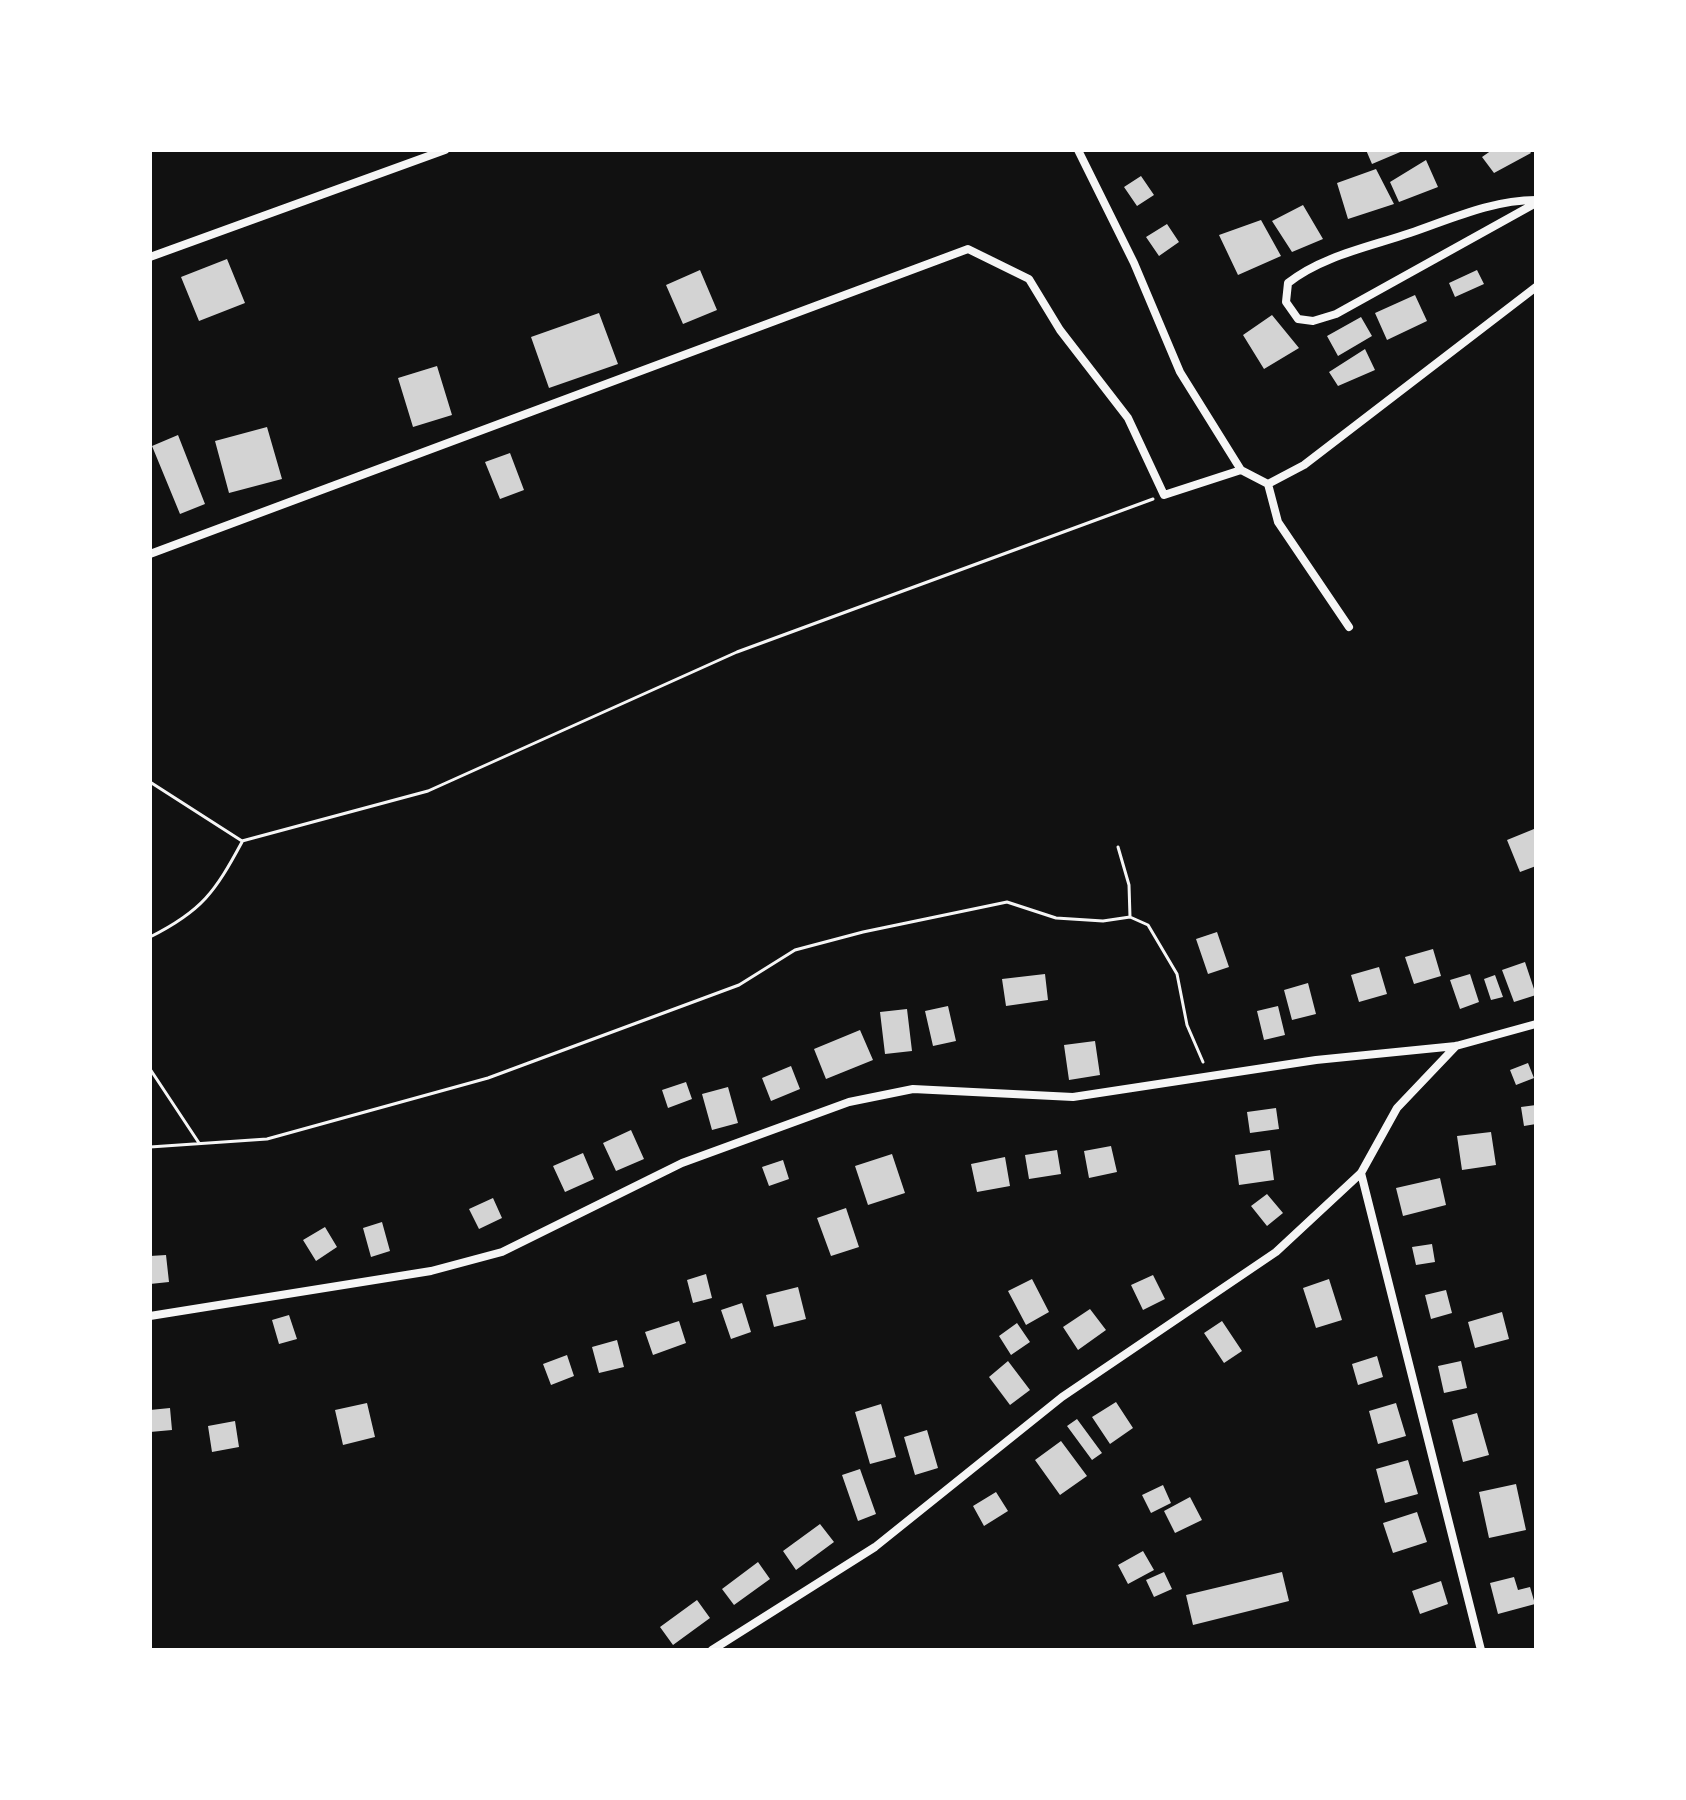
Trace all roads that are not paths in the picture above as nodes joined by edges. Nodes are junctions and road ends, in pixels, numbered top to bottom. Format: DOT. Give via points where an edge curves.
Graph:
graph roads {
  1 [pos="445,150"];
  2 [pos="1078,150"];
  3 [pos="1536,202"];
  4 [pos="150,257"];
  5 [pos="1536,287"];
  6 [pos="1241,470"];
  7 [pos="1268,484"];
  8 [pos="150,554"];
  9 [pos="1349,627"];
  10 [pos="1536,1024"];
  11 [pos="1456,1046"];
  12 [pos="1361,1173"];
  13 [pos="150,1316"];
  14 [pos="712,1650"];
  15 [pos="1481,1650"];
  1 -- 4 [label="street"];
  2 -- 6 [label="street" via="1180,372"];
  3 -- 3 [label="street" via="1336,314 1298,319 1286,302 1288,283 1346,254 1471,211 1514,200"];
  5 -- 7 [label="street" via="1304,465"];
  6 -- 7 [label="street"];
  6 -- 8 [label="street" via="1164,495 1128,418 1060,330 1029,279 968,249"];
  7 -- 9 [label="street" via="1278,522"];
  10 -- 11 [label="street"];
  11 -- 12 [label="street" via="1397,1108"];
  11 -- 13 [label="street" via="1316,1060 1073,1097 913,1089 849,1102 682,1163 502,1252 431,1271"];
  12 -- 14 [label="street" via="1276,1252 1062,1397 875,1547"];
  12 -- 15 [label="street"];
}
